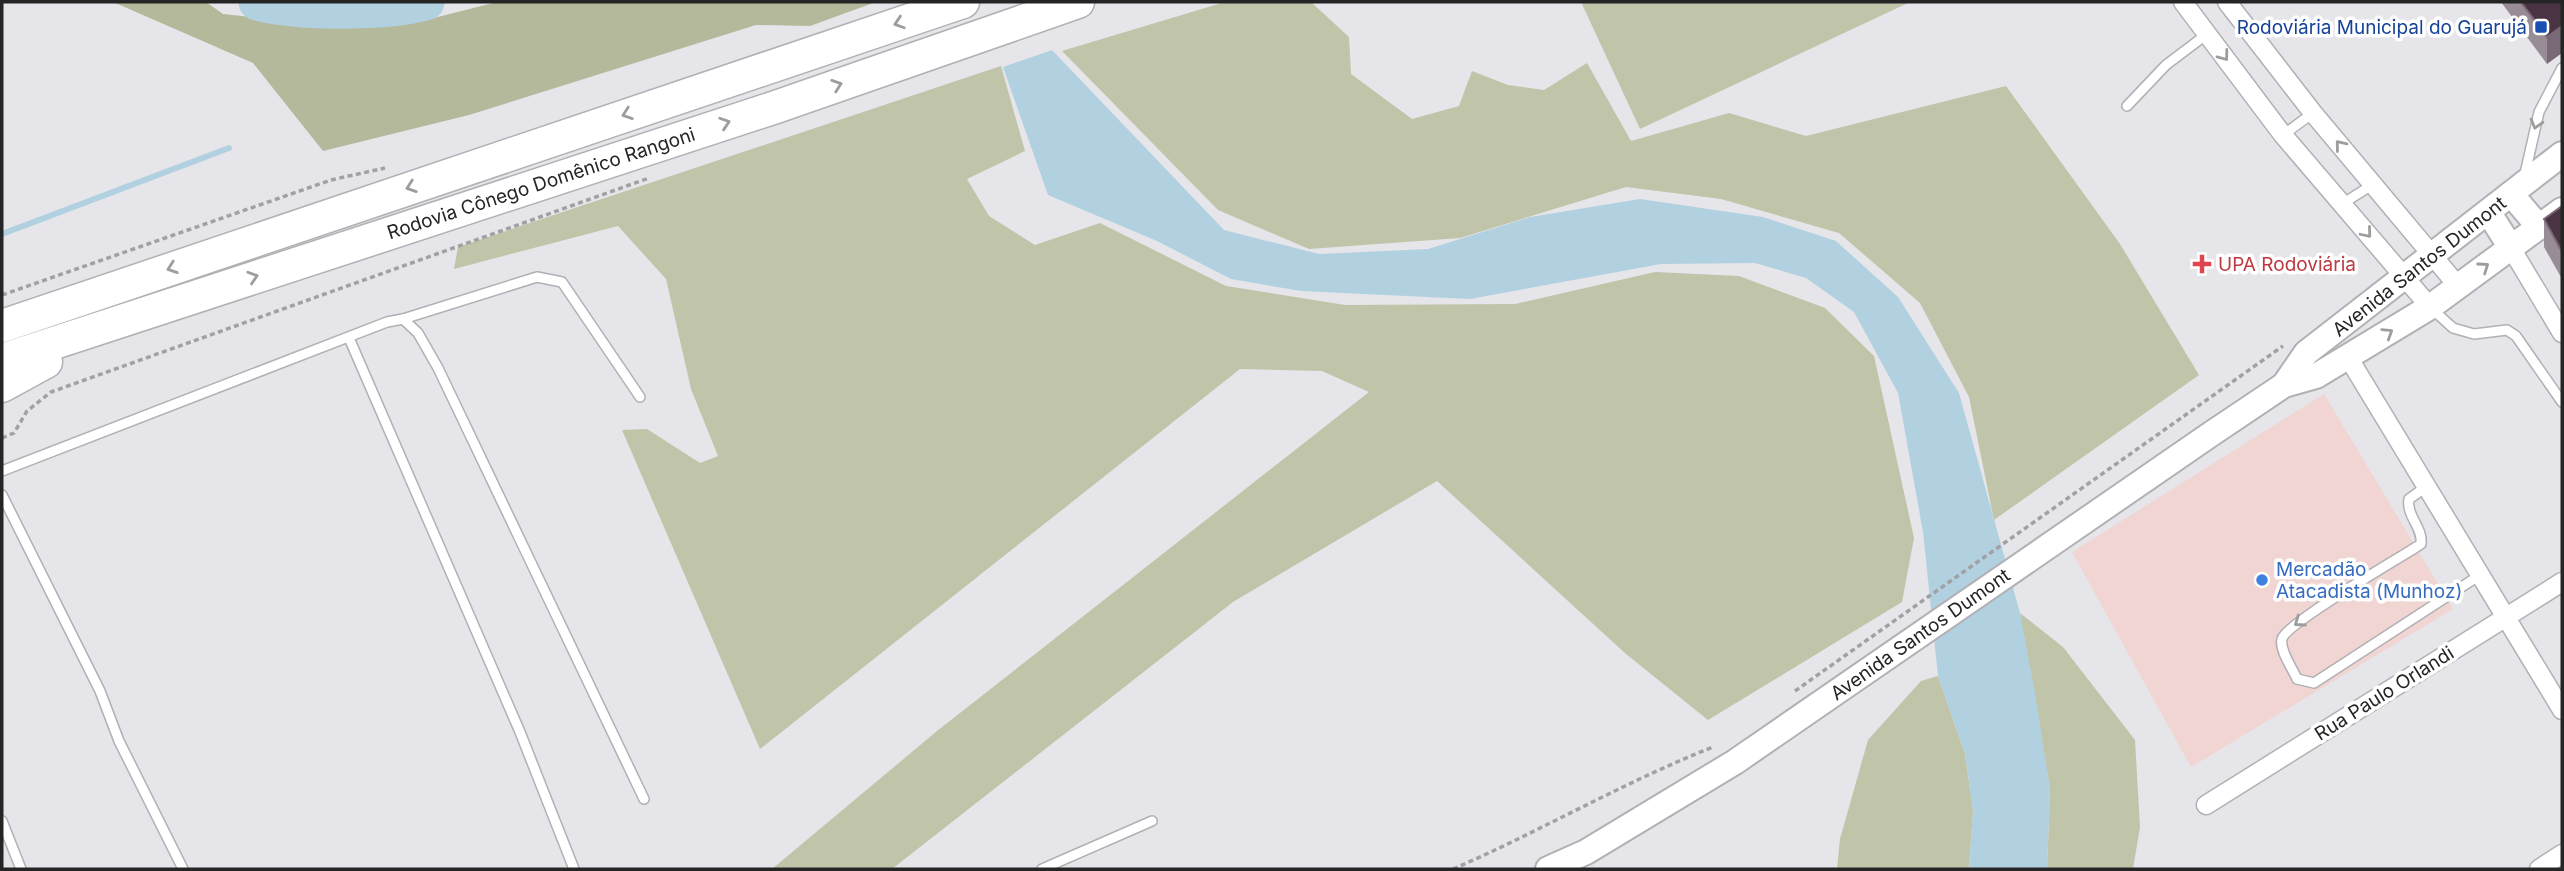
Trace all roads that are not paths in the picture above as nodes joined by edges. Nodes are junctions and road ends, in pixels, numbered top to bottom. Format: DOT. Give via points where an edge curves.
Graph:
graph roads {
  1 [pos="963,2"];
  2 [pos="1078,2"];
  3 [pos="2183,2"];
  4 [pos="2227,2"];
  5 [pos="2207,34"];
  6 [pos="2562,68"];
  7 [pos="2127,106"];
  8 [pos="2313,113"];
  9 [pos="2283,135"];
  10 [pos="2562,154"];
  11 [pos="2372,184"];
  12 [pos="2517,189"];
  13 [pos="2342,204"];
  14 [pos="2562,210"];
  15 [pos="2489,212"];
  16 [pos="2539,228"];
  17 [pos="2511,248"];
  18 [pos="2431,254"];
  19 [pos="2404,277"];
  20 [pos="2458,286"];
  21 [pos="213,290"];
  22 [pos="2430,307"];
  23 [pos="403,319"];
  24 [pos="2,327"];
  25 [pos="2562,332"];
  26 [pos="349,338"];
  27 [pos="2348,357"];
  28 [pos="2,360"];
  29 [pos="2284,385"];
  30 [pos="2,386"];
  31 [pos="640,397"];
  32 [pos="2562,402"];
  33 [pos="2,471"];
  34 [pos="2426,486"];
  35 [pos="2,495"];
  36 [pos="2480,575"];
  37 [pos="2562,582"];
  38 [pos="2506,617"];
  39 [pos="2562,710"];
  40 [pos="644,799"];
  41 [pos="2206,805"];
  42 [pos="2,821"];
  43 [pos="1152,821"];
  44 [pos="2562,854"];
  45 [pos="21,869"];
  46 [pos="183,869"];
  47 [pos="574,869"];
  48 [pos="1042,869"];
  49 [pos="1548,869"];
  50 [pos="2539,869"];
  1 -- 24 [label="highway, Rodovia Cônego Domênico Rangoni, one-way"];
  21 -- 2 [label="highway, Rodovia Cônego Domênico Rangoni, one-way" via="773,108"];
  3 -- 5 [label="street"];
  4 -- 8 [label="street"];
  5 -- 7 [label="lane" via="2166,65"];
  5 -- 9 [label="street, one-way"];
  6 -- 12 [label="lane, one-way" via="2539,112"];
  8 -- 9 [label="lane"];
  11 -- 8 [label="street, one-way"];
  9 -- 13 [label="street"];
  10 -- 12 [label="main road, Avenida Santos Dumont"];
  11 -- 13 [label="lane"];
  11 -- 18 [label="street"];
  12 -- 15 [label="main road, Avenida Santos Dumont"];
  12 -- 16 [label="main road"];
  13 -- 19 [label="street, one-way"];
  14 -- 16 [label="main road, Avenida Santos Dumont"];
  15 -- 17 [label="main road"];
  15 -- 18 [label="main road, Avenida Santos Dumont"];
  16 -- 17 [label="main road, Avenida Santos Dumont"];
  20 -- 17 [label="main road, Avenida Santos Dumont, one-way"];
  17 -- 25 [label="street"];
  18 -- 19 [label="main road, Avenida Santos Dumont"];
  18 -- 20 [label="street"];
  19 -- 22 [label="street"];
  19 -- 29 [label="main road, Avenida Santos Dumont" via="2306,353"];
  20 -- 22 [label="main road, Avenida Santos Dumont"];
  21 -- 28 [label="highway, Rodovia Cônego Domênico Rangoni"];
  21 -- 30 [label="highway" via="193,309 55,358"];
  27 -- 22 [label="main road, Avenida Santos Dumont, one-way"];
  22 -- 32 [label="lane" via="2453,328 2474,334 2507,330 2516,336"];
  23 -- 26 [label="lane"];
  23 -- 31 [label="lane" via="537,277 562,282"];
  23 -- 40 [label="lane" via="418,333 438,368"];
  26 -- 33 [label="lane"];
  26 -- 47 [label="lane" via="520,732"];
  27 -- 29 [label="main road, Avenida Santos Dumont" via="2316,376"];
  27 -- 34 [label="street"];
  29 -- 49 [label="main road, Avenida Santos Dumont" via="1727,753 1586,852"];
  34 -- 36 [label="street"];
  34 -- 36 [label="lane, one-way" via="2409,499 2407,508 2422,534 2421,544 2287,630 2282,646 2297,680 2314,683"];
  35 -- 46 [label="lane"];
  36 -- 38 [label="street"];
  37 -- 38 [label="street, Rua Paulo Orlandi"];
  38 -- 39 [label="street"];
  38 -- 41 [label="street, Rua Paulo Orlandi"];
  42 -- 45 [label="lane"];
  43 -- 48 [label="lane"];
  44 -- 50 [label="street"];
}
